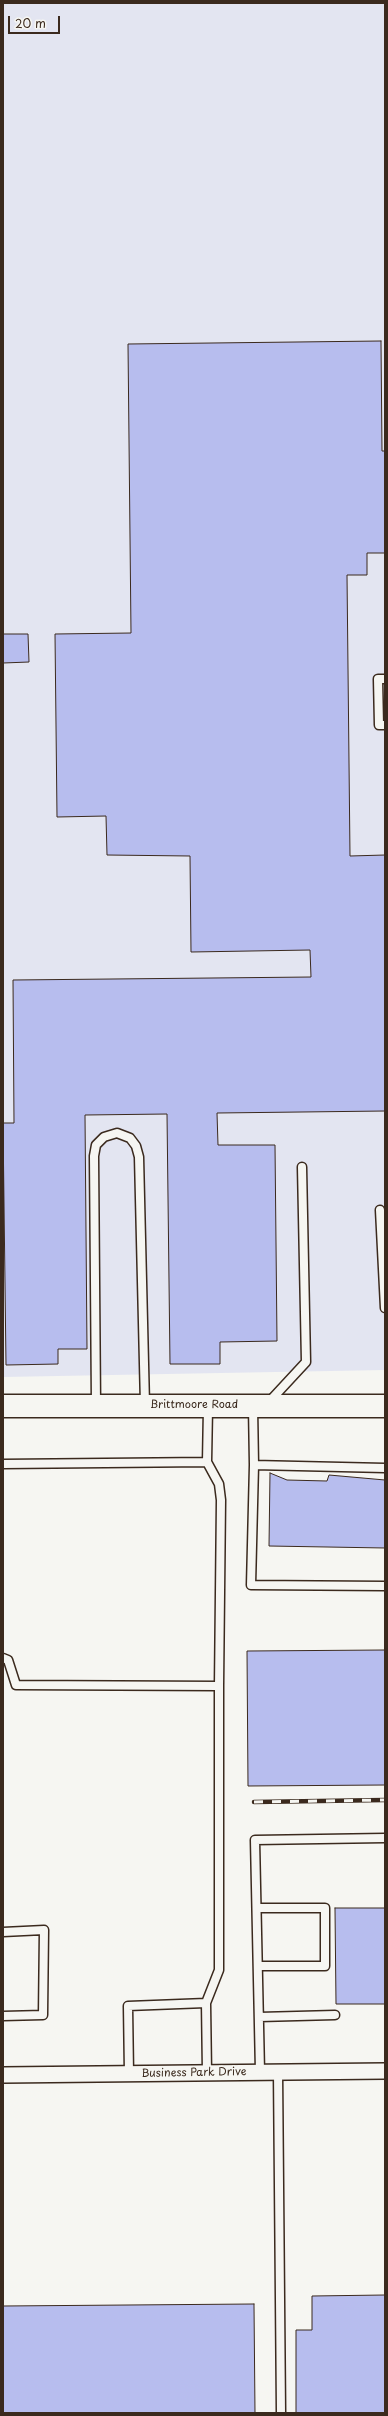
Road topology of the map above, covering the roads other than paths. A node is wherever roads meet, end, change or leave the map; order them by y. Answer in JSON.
{"nodes":[{"id":1,"x":385,"y":679,"type":"edge"},
{"id":2,"x":385,"y":724,"type":"edge"},
{"id":3,"x":302,"y":1167,"type":"dead end"},
{"id":4,"x":380,"y":1210,"type":"dead end"},
{"id":5,"x":385,"y":1308,"type":"edge"},
{"id":6,"x":96,"y":1405,"type":"junction"},
{"id":7,"x":145,"y":1405,"type":"junction"},
{"id":8,"x":208,"y":1405,"type":"junction"},
{"id":9,"x":260,"y":1405,"type":"junction"},
{"id":10,"x":3,"y":1406,"type":"edge"},
{"id":11,"x":385,"y":1406,"type":"edge"},
{"id":12,"x":207,"y":1462,"type":"junction"},
{"id":13,"x":3,"y":1464,"type":"edge"},
{"id":14,"x":254,"y":1465,"type":"junction"},
{"id":15,"x":385,"y":1468,"type":"edge"},
{"id":16,"x":385,"y":1586,"type":"edge"},
{"id":17,"x":3,"y":1658,"type":"edge"},
{"id":18,"x":219,"y":1686,"type":"junction"},
{"id":19,"x":385,"y":1838,"type":"edge"},
{"id":20,"x":256,"y":1908,"type":"junction"},
{"id":21,"x":3,"y":1932,"type":"edge"},
{"id":22,"x":258,"y":1966,"type":"junction"},
{"id":23,"x":206,"y":2003,"type":"junction"},
{"id":24,"x":335,"y":2015,"type":"dead end"},
{"id":25,"x":3,"y":2016,"type":"edge"},
{"id":26,"x":259,"y":2017,"type":"junction"},
{"id":27,"x":385,"y":2071,"type":"edge"},
{"id":28,"x":260,"y":2072,"type":"junction"},
{"id":29,"x":278,"y":2072,"type":"junction"},
{"id":30,"x":207,"y":2073,"type":"junction"},
{"id":31,"x":129,"y":2074,"type":"junction"},
{"id":32,"x":3,"y":2075,"type":"edge"},
{"id":33,"x":281,"y":2413,"type":"edge"}],
"edges":[{"from":1,"to":2,"type":"lane"},
{"from":3,"to":9,"type":"lane"},
{"from":4,"to":5,"type":"lane"},
{"from":6,"to":7,"type":"main road","name":"Brittmoore Road"},
{"from":6,"to":7,"type":"lane"},
{"from":6,"to":10,"type":"main road","name":"Brittmoore Road"},
{"from":7,"to":8,"type":"main road","name":"Brittmoore Road"},
{"from":8,"to":9,"type":"main road","name":"Brittmoore Road"},
{"from":8,"to":12,"type":"lane"},
{"from":9,"to":11,"type":"main road","name":"Brittmoore Road"},
{"from":9,"to":14,"type":"lane"},
{"from":12,"to":13,"type":"lane"},
{"from":12,"to":18,"type":"lane"},
{"from":14,"to":15,"type":"lane"},
{"from":14,"to":16,"type":"lane"},
{"from":17,"to":18,"type":"lane"},
{"from":18,"to":23,"type":"lane"},
{"from":19,"to":20,"type":"lane"},
{"from":20,"to":22,"type":"lane"},
{"from":20,"to":22,"type":"lane"},
{"from":21,"to":25,"type":"lane"},
{"from":22,"to":26,"type":"lane"},
{"from":23,"to":30,"type":"lane"},
{"from":23,"to":31,"type":"lane"},
{"from":24,"to":26,"type":"lane"},
{"from":26,"to":28,"type":"lane"},
{"from":27,"to":29,"type":"street","name":"Business Park Drive"},
{"from":28,"to":29,"type":"street","name":"Business Park Drive"},
{"from":28,"to":30,"type":"street","name":"Business Park Drive"},
{"from":29,"to":33,"type":"lane"},
{"from":30,"to":31,"type":"street","name":"Business Park Drive"},
{"from":31,"to":32,"type":"street","name":"Business Park Drive"}]}
